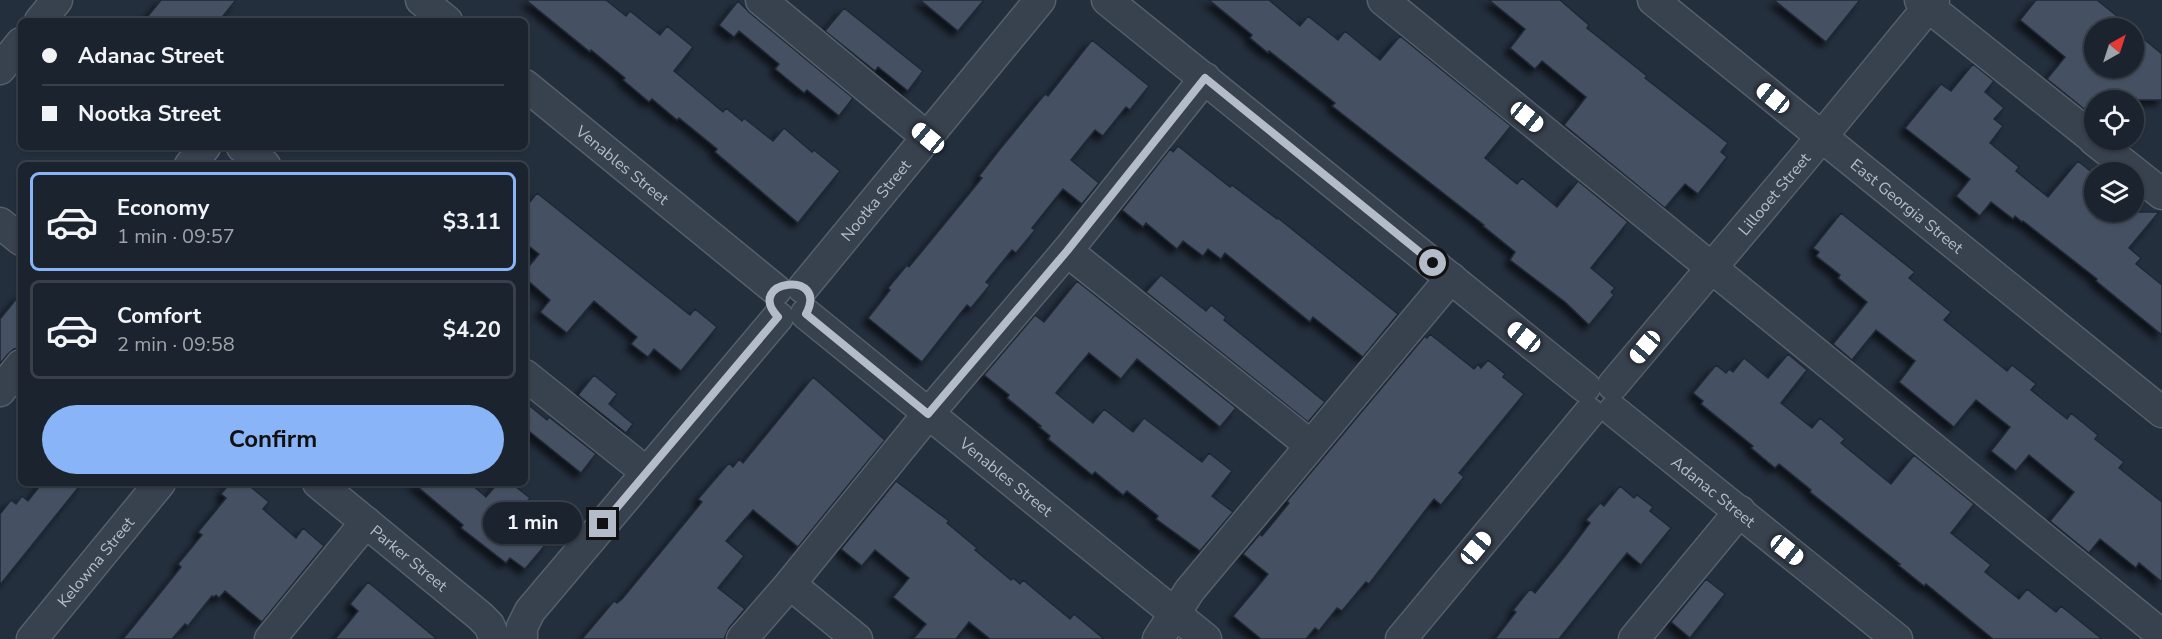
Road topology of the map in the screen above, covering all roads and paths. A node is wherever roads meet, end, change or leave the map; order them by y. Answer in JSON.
{"nodes":[{"id":1,"x":57,"y":0,"type":"edge"},
{"id":2,"x":421,"y":0,"type":"edge"},
{"id":3,"x":761,"y":0,"type":"edge"},
{"id":4,"x":1040,"y":0,"type":"edge"},
{"id":5,"x":1107,"y":0,"type":"edge"},
{"id":6,"x":1383,"y":0,"type":"edge"},
{"id":7,"x":1653,"y":0,"type":"edge"},
{"id":8,"x":1927,"y":2,"type":"edge"},
{"id":9,"x":42,"y":18,"type":"edge"},
{"id":10,"x":443,"y":18,"type":"edge"},
{"id":11,"x":18,"y":48,"type":"edge"},
{"id":12,"x":0,"y":69,"type":"edge"},
{"id":13,"x":1205,"y":78,"type":"junction"},
{"id":14,"x":528,"y":87,"type":"edge"},
{"id":15,"x":2084,"y":131,"type":"edge"},
{"id":16,"x":928,"y":138,"type":"junction"},
{"id":17,"x":1822,"y":138,"type":"junction"},
{"id":18,"x":202,"y":150,"type":"edge"},
{"id":19,"x":246,"y":150,"type":"edge"},
{"id":20,"x":2108,"y":150,"type":"edge"},
{"id":21,"x":192,"y":162,"type":"edge"},
{"id":22,"x":261,"y":162,"type":"edge"},
{"id":23,"x":2162,"y":194,"type":"edge"},
{"id":24,"x":0,"y":223,"type":"edge"},
{"id":25,"x":18,"y":238,"type":"edge"},
{"id":26,"x":1067,"y":251,"type":"junction"},
{"id":27,"x":1712,"y":268,"type":"junction"},
{"id":28,"x":1451,"y":278,"type":"junction"},
{"id":29,"x":791,"y":302,"type":"junction"},
{"id":30,"x":18,"y":369,"type":"edge"},
{"id":31,"x":528,"y":377,"type":"edge"},
{"id":32,"x":0,"y":391,"type":"edge"},
{"id":33,"x":1600,"y":399,"type":"junction"},
{"id":34,"x":2162,"y":412,"type":"edge"},
{"id":35,"x":928,"y":414,"type":"junction"},
{"id":36,"x":1311,"y":445,"type":"junction"},
{"id":37,"x":646,"y":472,"type":"junction"},
{"id":38,"x":158,"y":486,"type":"edge"},
{"id":39,"x":322,"y":486,"type":"edge"},
{"id":40,"x":1740,"y":511,"type":"junction"},
{"id":41,"x":366,"y":522,"type":"junction"},
{"id":42,"x":790,"y":584,"type":"junction"},
{"id":43,"x":1174,"y":614,"type":"junction"},
{"id":44,"x":2162,"y":635,"type":"edge"},
{"id":45,"x":513,"y":638,"type":"edge"},
{"id":46,"x":32,"y":639,"type":"edge"},
{"id":47,"x":270,"y":639,"type":"edge"},
{"id":48,"x":742,"y":639,"type":"edge"},
{"id":49,"x":857,"y":639,"type":"edge"},
{"id":50,"x":1158,"y":639,"type":"edge"},
{"id":51,"x":1206,"y":639,"type":"edge"},
{"id":52,"x":1401,"y":639,"type":"edge"},
{"id":53,"x":1635,"y":639,"type":"edge"},
{"id":54,"x":1897,"y":639,"type":"edge"}],
"edges":[{"from":1,"to":9,"type":"street"},
{"from":2,"to":10,"type":"street"},
{"from":3,"to":16,"type":"street"},
{"from":4,"to":16,"type":"street","name":"Nootka Street"},
{"from":5,"to":13,"type":"street","name":"Adanac Street"},
{"from":6,"to":27,"type":"street"},
{"from":7,"to":17,"type":"street","name":"East Georgia Street"},
{"from":8,"to":15,"type":"street"},
{"from":8,"to":17,"type":"street","name":"Lillooet Street"},
{"from":11,"to":12,"type":"street"},
{"from":13,"to":26,"type":"street"},
{"from":13,"to":28,"type":"street","name":"Adanac Street"},
{"from":14,"to":29,"type":"street","name":"Venables Street"},
{"from":16,"to":29,"type":"street","name":"Nootka Street"},
{"from":17,"to":27,"type":"street","name":"Lillooet Street"},
{"from":17,"to":34,"type":"street","name":"East Georgia Street"},
{"from":18,"to":21,"type":"street"},
{"from":19,"to":22,"type":"street"},
{"from":20,"to":23,"type":"street"},
{"from":24,"to":25,"type":"street"},
{"from":26,"to":35,"type":"street"},
{"from":26,"to":36,"type":"street"},
{"from":27,"to":33,"type":"street","name":"Lillooet Street"},
{"from":27,"to":44,"type":"street"},
{"from":28,"to":33,"type":"street","name":"Adanac Street"},
{"from":28,"to":36,"type":"street"},
{"from":29,"to":35,"type":"street","name":"Venables Street"},
{"from":29,"to":37,"type":"street","name":"Nootka Street"},
{"from":30,"to":32,"type":"street"},
{"from":31,"to":37,"type":"street"},
{"from":33,"to":40,"type":"street","name":"Adanac Street"},
{"from":33,"to":52,"type":"street","name":"Lillooet Street"},
{"from":35,"to":42,"type":"street"},
{"from":35,"to":43,"type":"street","name":"Venables Street"},
{"from":36,"to":43,"type":"street"},
{"from":37,"to":45,"type":"street","name":"Nootka Street"},
{"from":38,"to":46,"type":"street","name":"Kelowna Street"},
{"from":39,"to":41,"type":"street","name":"Parker Street"},
{"from":40,"to":53,"type":"street"},
{"from":40,"to":54,"type":"street","name":"Adanac Street"},
{"from":41,"to":45,"type":"street","name":"Parker Street"},
{"from":41,"to":47,"type":"street"},
{"from":42,"to":48,"type":"street"},
{"from":42,"to":49,"type":"street"},
{"from":43,"to":50,"type":"street"},
{"from":43,"to":51,"type":"street","name":"Venables Street"}]}
